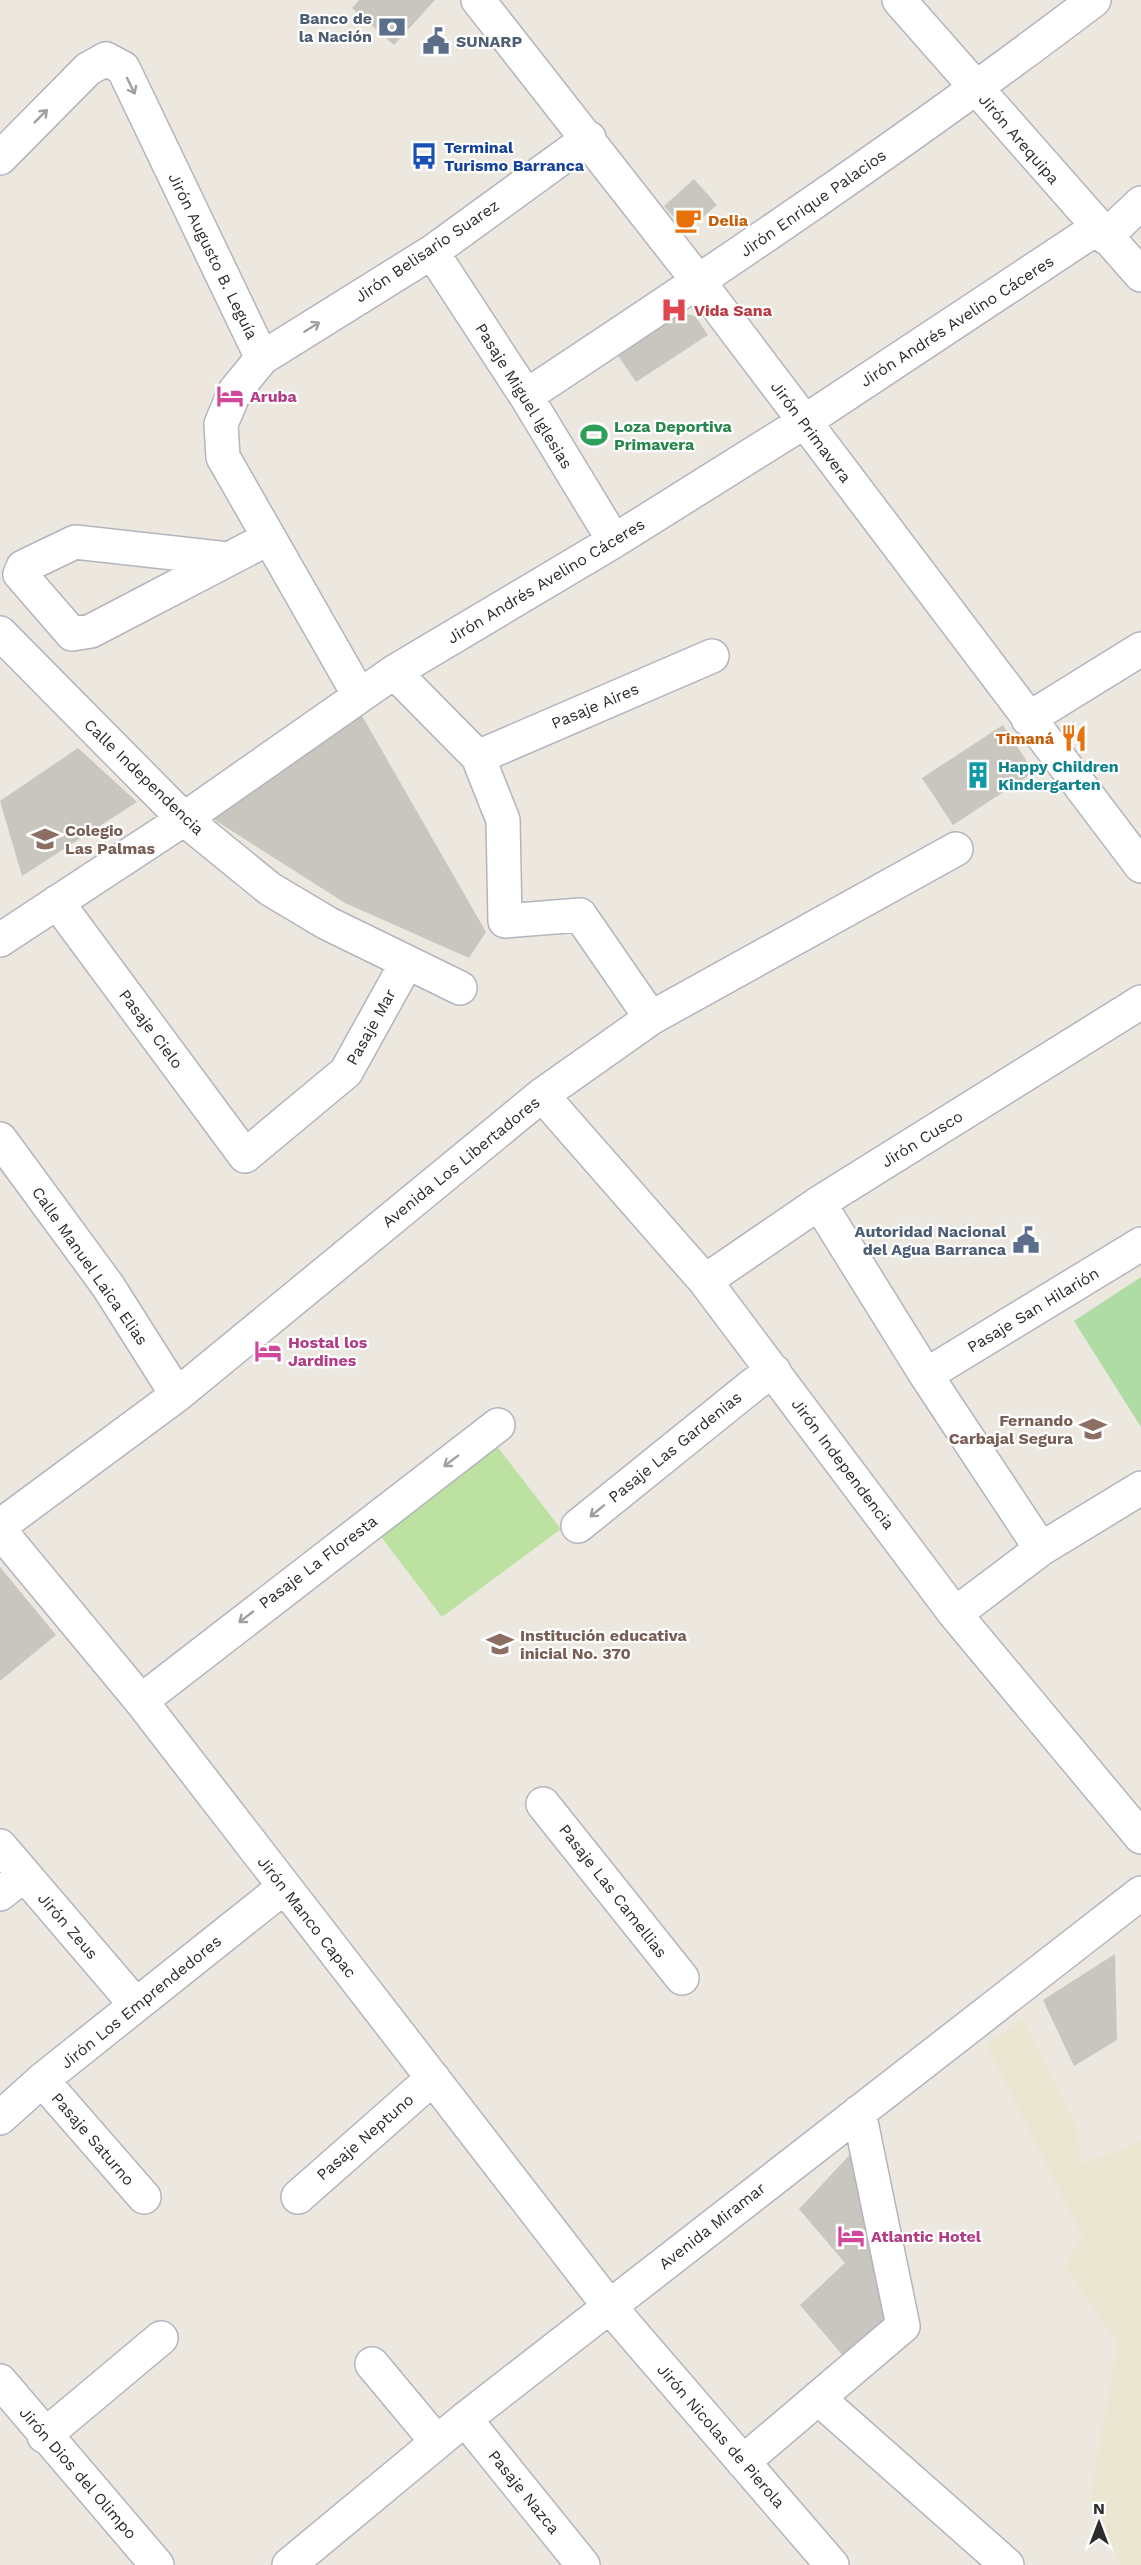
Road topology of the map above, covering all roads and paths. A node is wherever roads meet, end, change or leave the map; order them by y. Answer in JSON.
{"nodes":[{"id":1,"x":478,"y":0,"type":"edge"},
{"id":2,"x":899,"y":0,"type":"edge"},
{"id":3,"x":1094,"y":0,"type":"edge"},
{"id":4,"x":976,"y":90,"type":"junction"},
{"id":5,"x":589,"y":138,"type":"junction"},
{"id":6,"x":0,"y":158,"type":"edge"},
{"id":7,"x":1141,"y":203,"type":"edge"},
{"id":8,"x":1101,"y":232,"type":"junction"},
{"id":9,"x":432,"y":252,"type":"junction"},
{"id":10,"x":1141,"y":275,"type":"edge"},
{"id":11,"x":699,"y":282,"type":"junction"},
{"id":12,"x":262,"y":358,"type":"junction"},
{"id":13,"x":526,"y":396,"type":"junction"},
{"id":14,"x":804,"y":422,"type":"junction"},
{"id":15,"x":269,"y":538,"type":"junction"},
{"id":16,"x":614,"y":541,"type":"junction"},
{"id":17,"x":228,"y":559,"type":"junction"},
{"id":18,"x":0,"y":633,"type":"edge"},
{"id":19,"x":1141,"y":649,"type":"edge"},
{"id":20,"x":712,"y":656,"type":"dead end"},
{"id":21,"x":394,"y":672,"type":"junction"},
{"id":22,"x":359,"y":695,"type":"junction"},
{"id":23,"x":1028,"y":719,"type":"junction"},
{"id":24,"x":478,"y":757,"type":"junction"},
{"id":25,"x":184,"y":819,"type":"junction"},
{"id":26,"x":956,"y":849,"type":"dead end"},
{"id":27,"x":1141,"y":866,"type":"edge"},
{"id":28,"x":57,"y":903,"type":"junction"},
{"id":29,"x":0,"y":940,"type":"edge"},
{"id":30,"x":407,"y":962,"type":"junction"},
{"id":31,"x":460,"y":988,"type":"dead end"},
{"id":32,"x":1141,"y":1002,"type":"edge"},
{"id":33,"x":651,"y":1018,"type":"junction"},
{"id":34,"x":542,"y":1095,"type":"junction"},
{"id":35,"x":0,"y":1139,"type":"edge"},
{"id":36,"x":245,"y":1155,"type":"joint"},
{"id":37,"x":819,"y":1203,"type":"junction"},
{"id":38,"x":1141,"y":1244,"type":"edge"},
{"id":39,"x":705,"y":1281,"type":"junction"},
{"id":40,"x":774,"y":1371,"type":"junction"},
{"id":41,"x":926,"y":1375,"type":"junction"},
{"id":42,"x":177,"y":1395,"type":"junction"},
{"id":43,"x":498,"y":1425,"type":"dead end"},
{"id":44,"x":1141,"y":1488,"type":"edge"},
{"id":45,"x":0,"y":1526,"type":"edge"},
{"id":46,"x":578,"y":1526,"type":"dead end"},
{"id":47,"x":0,"y":1532,"type":"edge"},
{"id":48,"x":1041,"y":1549,"type":"junction"},
{"id":49,"x":955,"y":1614,"type":"junction"},
{"id":50,"x":141,"y":1701,"type":"junction"},
{"id":51,"x":543,"y":1804,"type":"dead end"},
{"id":52,"x":1141,"y":1837,"type":"edge"},
{"id":53,"x":0,"y":1846,"type":"edge"},
{"id":54,"x":12,"y":1885,"type":"edge"},
{"id":55,"x":283,"y":1888,"type":"junction"},
{"id":56,"x":1141,"y":1893,"type":"edge"},
{"id":57,"x":682,"y":1978,"type":"dead end"},
{"id":58,"x":136,"y":2005,"type":"junction"},
{"id":59,"x":433,"y":2078,"type":"junction"},
{"id":60,"x":42,"y":2080,"type":"junction"},
{"id":61,"x":859,"y":2112,"type":"junction"},
{"id":62,"x":0,"y":2118,"type":"edge"},
{"id":63,"x":144,"y":2197,"type":"dead end"},
{"id":64,"x":298,"y":2197,"type":"dead end"},
{"id":65,"x":609,"y":2306,"type":"junction"},
{"id":66,"x":161,"y":2338,"type":"dead end"},
{"id":67,"x":372,"y":2364,"type":"dead end"},
{"id":68,"x":0,"y":2380,"type":"edge"},
{"id":69,"x":819,"y":2398,"type":"junction"},
{"id":70,"x":465,"y":2419,"type":"junction"},
{"id":71,"x":44,"y":2436,"type":"junction"},
{"id":72,"x":437,"y":2442,"type":"junction"},
{"id":73,"x":743,"y":2462,"type":"junction"},
{"id":74,"x":580,"y":2564,"type":"edge"},
{"id":75,"x":158,"y":2565,"type":"edge"},
{"id":76,"x":289,"y":2565,"type":"edge"},
{"id":77,"x":832,"y":2565,"type":"edge"},
{"id":78,"x":1007,"y":2565,"type":"edge"}],
"edges":[{"from":1,"to":5,"type":"street","name":"Jirón Primavera"},
{"from":2,"to":4,"type":"street","name":"Jirón Arequipa"},
{"from":3,"to":4,"type":"street","name":"Jirón Enrique Palacios"},
{"from":4,"to":8,"type":"street","name":"Jirón Arequipa"},
{"from":4,"to":11,"type":"street","name":"Jirón Enrique Palacios"},
{"from":5,"to":9,"type":"street","name":"Jirón Belisario Suarez"},
{"from":5,"to":11,"type":"street","name":"Jirón Primavera"},
{"from":6,"to":12,"type":"street","name":"Jirón Augusto B. Leguía","one_way":true},
{"from":7,"to":8,"type":"street","name":"Jirón Andrés Avelino Cáceres"},
{"from":8,"to":10,"type":"street","name":"Jirón Arequipa"},
{"from":8,"to":14,"type":"street","name":"Jirón Andrés Avelino Cáceres"},
{"from":12,"to":9,"type":"street","name":"Jirón Belisario Suarez","one_way":true},
{"from":9,"to":13,"type":"street","name":"Pasaje Miguel Iglesias"},
{"from":11,"to":13,"type":"street","name":"Jirón Enrique Palacios"},
{"from":11,"to":14,"type":"street","name":"Jirón Primavera"},
{"from":12,"to":15,"type":"street","name":"Jirón Augusto B. Leguía"},
{"from":13,"to":16,"type":"street","name":"Pasaje Miguel Iglesias"},
{"from":14,"to":16,"type":"street","name":"Jirón Andrés Avelino Cáceres"},
{"from":14,"to":23,"type":"street","name":"Jirón Primavera"},
{"from":15,"to":17,"type":"street"},
{"from":15,"to":22,"type":"street","name":"Jirón Augusto B. Leguía"},
{"from":16,"to":21,"type":"street","name":"Jirón Andrés Avelino Cáceres"},
{"from":17,"to":17,"type":"street"},
{"from":18,"to":25,"type":"street","name":"Calle Independencia"},
{"from":19,"to":23,"type":"street"},
{"from":20,"to":24,"type":"street","name":"Pasaje Aires"},
{"from":21,"to":22,"type":"street","name":"Jirón Andrés Avelino Cáceres"},
{"from":21,"to":24,"type":"street"},
{"from":22,"to":25,"type":"street","name":"Jirón Andrés Avelino Cáceres"},
{"from":23,"to":27,"type":"street","name":"Jirón Primavera"},
{"from":24,"to":33,"type":"street"},
{"from":25,"to":28,"type":"street","name":"Jirón Andrés Avelino Cáceres"},
{"from":25,"to":30,"type":"street","name":"Calle Independencia"},
{"from":26,"to":33,"type":"street","name":"Avenida Los Libertadores"},
{"from":28,"to":29,"type":"street","name":"Jirón Andrés Avelino Cáceres"},
{"from":28,"to":36,"type":"street","name":"Pasaje Cielo"},
{"from":30,"to":31,"type":"street","name":"Calle Independencia"},
{"from":30,"to":36,"type":"street","name":"Pasaje Mar"},
{"from":32,"to":37,"type":"street","name":"Jirón Cusco"},
{"from":33,"to":34,"type":"street","name":"Avenida Los Libertadores"},
{"from":34,"to":39,"type":"street","name":"Jirón Independencia"},
{"from":34,"to":42,"type":"street","name":"Avenida Los Libertadores"},
{"from":35,"to":42,"type":"street","name":"Calle Manuel Laica Elias"},
{"from":37,"to":39,"type":"street","name":"Jirón Cusco"},
{"from":37,"to":41,"type":"street"},
{"from":38,"to":41,"type":"street","name":"Pasaje San Hilarión"},
{"from":39,"to":40,"type":"street","name":"Jirón Independencia"},
{"from":40,"to":46,"type":"street","name":"Pasaje Las Gardenias","one_way":true},
{"from":40,"to":49,"type":"street","name":"Jirón Independencia"},
{"from":41,"to":48,"type":"street"},
{"from":42,"to":45,"type":"street","name":"Avenida Los Libertadores"},
{"from":43,"to":50,"type":"street","name":"Pasaje La Floresta","one_way":true},
{"from":44,"to":48,"type":"street"},
{"from":47,"to":50,"type":"street","name":"Jirón Manco Capac"},
{"from":48,"to":49,"type":"street"},
{"from":49,"to":52,"type":"street","name":"Jirón Independencia"},
{"from":50,"to":55,"type":"street","name":"Jirón Manco Capac"},
{"from":51,"to":57,"type":"street","name":"Pasaje Las Camellias"},
{"from":53,"to":54,"type":"street","name":"Jirón Zeus"},
{"from":54,"to":58,"type":"street","name":"Jirón Zeus"},
{"from":55,"to":58,"type":"street","name":"Jirón Los Emprendedores"},
{"from":55,"to":59,"type":"street","name":"Jirón Manco Capac"},
{"from":56,"to":61,"type":"street","name":"Avenida Miramar"},
{"from":58,"to":60,"type":"street","name":"Jirón Los Emprendedores"},
{"from":59,"to":64,"type":"street","name":"Pasaje Neptuno"},
{"from":59,"to":65,"type":"street","name":"Jirón Manco Capac"},
{"from":60,"to":62,"type":"street","name":"Jirón Los Emprendedores"},
{"from":60,"to":63,"type":"street","name":"Pasaje Saturno"},
{"from":61,"to":65,"type":"street","name":"Avenida Miramar"},
{"from":61,"to":69,"type":"street"},
{"from":65,"to":70,"type":"street","name":"Avenida Miramar"},
{"from":65,"to":73,"type":"street","name":"Jirón Nicolas de Pierola"},
{"from":66,"to":71,"type":"street"},
{"from":67,"to":72,"type":"street"},
{"from":68,"to":71,"type":"street","name":"Jirón Dios del Olimpo"},
{"from":69,"to":73,"type":"street"},
{"from":69,"to":78,"type":"street"},
{"from":70,"to":72,"type":"street","name":"Avenida Miramar"},
{"from":70,"to":74,"type":"street","name":"Pasaje Nazca"},
{"from":71,"to":75,"type":"street","name":"Jirón Dios del Olimpo"},
{"from":72,"to":76,"type":"street","name":"Avenida Miramar"},
{"from":73,"to":77,"type":"street","name":"Jirón Nicolas de Pierola"}]}
